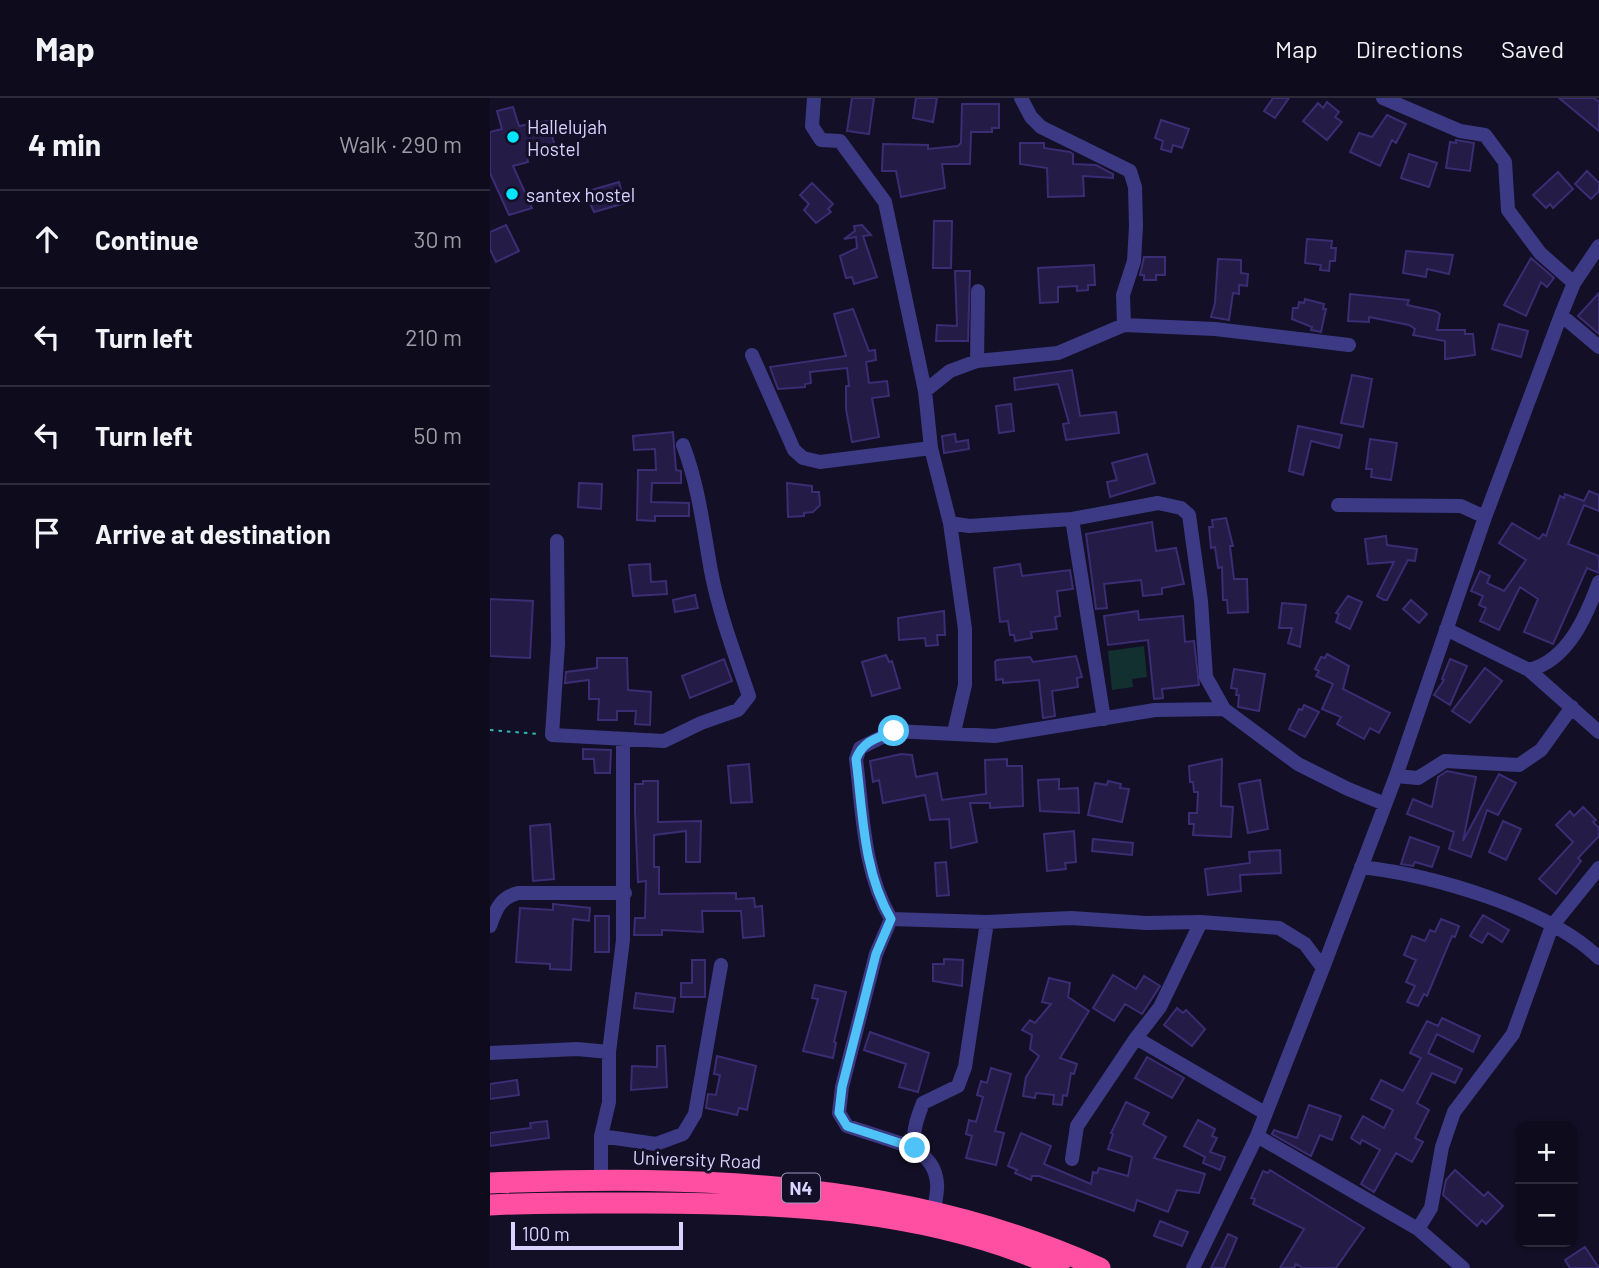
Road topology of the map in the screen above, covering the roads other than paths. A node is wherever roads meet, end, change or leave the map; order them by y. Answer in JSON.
{"nodes":[{"id":1,"x":814,"y":98,"type":"edge"},
{"id":2,"x":1021,"y":98,"type":"edge"},
{"id":3,"x":1383,"y":98,"type":"edge"},
{"id":4,"x":1599,"y":246,"type":"edge"},
{"id":5,"x":1574,"y":283,"type":"junction"},
{"id":6,"x":978,"y":291,"type":"dead end"},
{"id":7,"x":1561,"y":315,"type":"junction"},
{"id":8,"x":1124,"y":325,"type":"junction"},
{"id":9,"x":1349,"y":345,"type":"dead end"},
{"id":10,"x":1599,"y":347,"type":"edge"},
{"id":11,"x":751,"y":355,"type":"dead end"},
{"id":12,"x":977,"y":361,"type":"junction"},
{"id":13,"x":925,"y":391,"type":"junction"},
{"id":14,"x":683,"y":444,"type":"dead end"},
{"id":15,"x":931,"y":448,"type":"junction"},
{"id":16,"x":1338,"y":505,"type":"dead end"},
{"id":17,"x":1485,"y":517,"type":"junction"},
{"id":18,"x":1072,"y":519,"type":"junction"},
{"id":19,"x":950,"y":523,"type":"junction"},
{"id":20,"x":557,"y":541,"type":"dead end"},
{"id":21,"x":1598,"y":589,"type":"edge"},
{"id":22,"x":1446,"y":629,"type":"junction"},
{"id":23,"x":1529,"y":670,"type":"junction"},
{"id":24,"x":1572,"y":707,"type":"junction"},
{"id":25,"x":1224,"y":709,"type":"junction"},
{"id":26,"x":1104,"y":719,"type":"junction"},
{"id":27,"x":954,"y":732,"type":"junction"},
{"id":28,"x":1599,"y":732,"type":"edge"},
{"id":29,"x":623,"y":740,"type":"junction"},
{"id":30,"x":1396,"y":776,"type":"junction"},
{"id":31,"x":1385,"y":804,"type":"junction"},
{"id":32,"x":1361,"y":867,"type":"junction"},
{"id":33,"x":1599,"y":867,"type":"edge"},
{"id":34,"x":625,"y":893,"type":"junction"},
{"id":35,"x":891,"y":919,"type":"junction"},
{"id":36,"x":987,"y":922,"type":"junction"},
{"id":37,"x":1201,"y":922,"type":"junction"},
{"id":38,"x":490,"y":926,"type":"edge"},
{"id":39,"x":1552,"y":926,"type":"junction"},
{"id":40,"x":1599,"y":958,"type":"edge"},
{"id":41,"x":721,"y":965,"type":"dead end"},
{"id":42,"x":1323,"y":968,"type":"junction"},
{"id":43,"x":1136,"y":1038,"type":"junction"},
{"id":44,"x":609,"y":1052,"type":"junction"},
{"id":45,"x":490,"y":1053,"type":"edge"},
{"id":46,"x":1265,"y":1113,"type":"junction"},
{"id":47,"x":601,"y":1136,"type":"junction"},
{"id":48,"x":1257,"y":1136,"type":"junction"},
{"id":49,"x":915,"y":1148,"type":"junction"},
{"id":50,"x":1072,"y":1159,"type":"dead end"},
{"id":51,"x":601,"y":1179,"type":"junction"},
{"id":52,"x":490,"y":1183,"type":"edge"},
{"id":53,"x":490,"y":1205,"type":"edge"},
{"id":54,"x":934,"y":1211,"type":"junction"},
{"id":55,"x":1418,"y":1229,"type":"junction"},
{"id":56,"x":1059,"y":1268,"type":"edge"},
{"id":57,"x":1100,"y":1268,"type":"edge"},
{"id":58,"x":1193,"y":1268,"type":"edge"},
{"id":59,"x":1463,"y":1268,"type":"edge"}],
"edges":[{"from":1,"to":13,"type":"street"},
{"from":2,"to":8,"type":"street"},
{"from":3,"to":5,"type":"street"},
{"from":4,"to":5,"type":"street"},
{"from":5,"to":7,"type":"street"},
{"from":6,"to":12,"type":"street"},
{"from":7,"to":10,"type":"street"},
{"from":7,"to":17,"type":"street"},
{"from":8,"to":9,"type":"street"},
{"from":8,"to":12,"type":"street"},
{"from":11,"to":15,"type":"street"},
{"from":12,"to":13,"type":"street"},
{"from":13,"to":15,"type":"street"},
{"from":14,"to":29,"type":"street"},
{"from":15,"to":19,"type":"street"},
{"from":16,"to":17,"type":"street"},
{"from":17,"to":22,"type":"street"},
{"from":18,"to":19,"type":"street"},
{"from":18,"to":25,"type":"street"},
{"from":18,"to":26,"type":"street"},
{"from":19,"to":27,"type":"street"},
{"from":20,"to":29,"type":"street"},
{"from":21,"to":23,"type":"street"},
{"from":22,"to":23,"type":"street"},
{"from":22,"to":30,"type":"street"},
{"from":23,"to":24,"type":"street"},
{"from":24,"to":28,"type":"street"},
{"from":24,"to":30,"type":"street"},
{"from":25,"to":26,"type":"street"},
{"from":25,"to":31,"type":"street"},
{"from":26,"to":27,"type":"street"},
{"from":27,"to":35,"type":"street"},
{"from":29,"to":34,"type":"street"},
{"from":30,"to":31,"type":"street"},
{"from":31,"to":32,"type":"street"},
{"from":32,"to":39,"type":"street"},
{"from":32,"to":42,"type":"street"},
{"from":33,"to":39,"type":"street"},
{"from":34,"to":38,"type":"street"},
{"from":34,"to":44,"type":"street"},
{"from":35,"to":36,"type":"street"},
{"from":35,"to":49,"type":"street"},
{"from":36,"to":37,"type":"street"},
{"from":36,"to":49,"type":"street"},
{"from":37,"to":42,"type":"street"},
{"from":37,"to":43,"type":"street"},
{"from":39,"to":40,"type":"street"},
{"from":39,"to":55,"type":"street"},
{"from":41,"to":47,"type":"street"},
{"from":42,"to":46,"type":"street"},
{"from":43,"to":46,"type":"street"},
{"from":43,"to":50,"type":"street"},
{"from":44,"to":45,"type":"street"},
{"from":44,"to":47,"type":"street"},
{"from":46,"to":48,"type":"street"},
{"from":47,"to":51,"type":"street"},
{"from":48,"to":55,"type":"street"},
{"from":48,"to":58,"type":"street"},
{"from":49,"to":54,"type":"street"},
{"from":51,"to":52,"type":"highway","name":"University Road","number":"N4"},
{"from":51,"to":54,"type":"highway","name":"University Road","number":"N4"},
{"from":53,"to":56,"type":"highway","number":"N4"},
{"from":54,"to":57,"type":"highway","name":"University Road","number":"N4"},
{"from":55,"to":59,"type":"street"}]}
